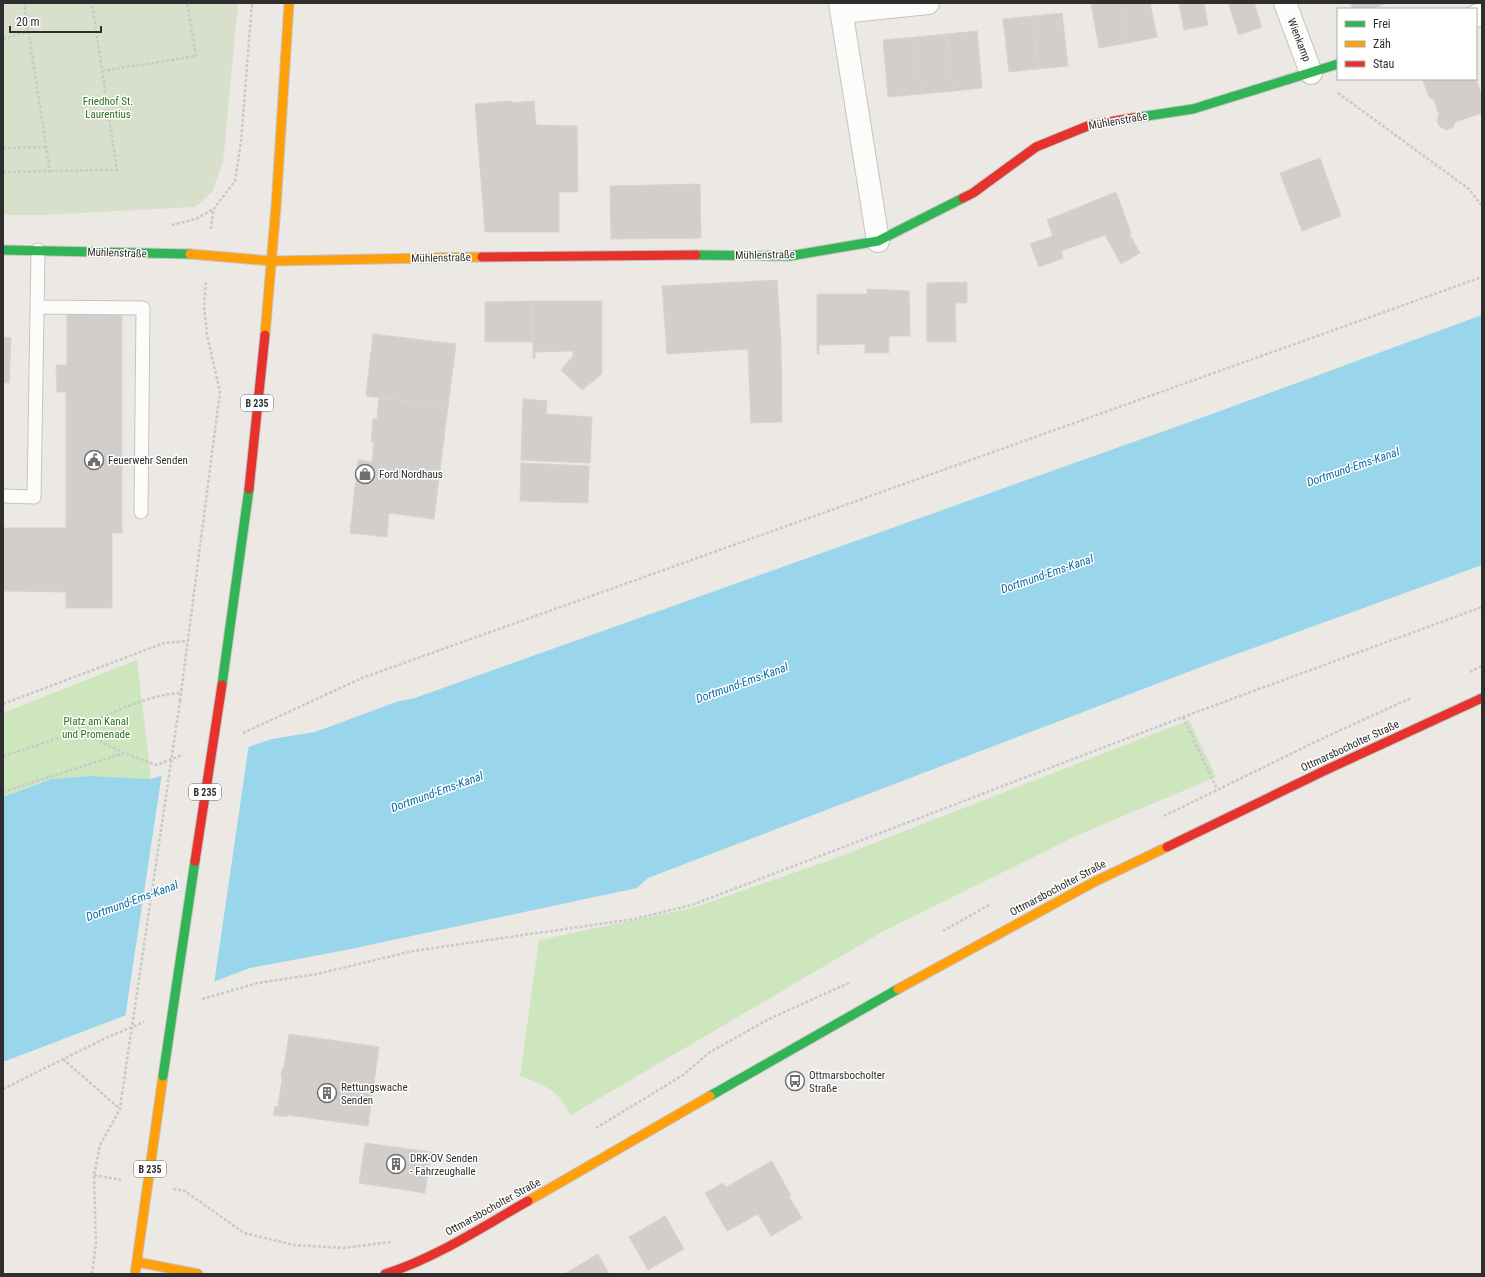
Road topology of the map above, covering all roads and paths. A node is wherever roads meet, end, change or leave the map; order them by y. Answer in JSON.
{"nodes":[{"id":1,"x":24,"y":3,"type":"edge"},
{"id":2,"x":92,"y":3,"type":"edge"},
{"id":3,"x":187,"y":3,"type":"edge"},
{"id":4,"x":252,"y":3,"type":"edge"},
{"id":5,"x":289,"y":3,"type":"edge"},
{"id":6,"x":928,"y":3,"type":"edge"},
{"id":7,"x":1284,"y":3,"type":"edge"},
{"id":8,"x":841,"y":8,"type":"edge"},
{"id":9,"x":28,"y":31,"type":"junction"},
{"id":10,"x":3,"y":39,"type":"edge"},
{"id":11,"x":1337,"y":64,"type":"edge"},
{"id":12,"x":102,"y":71,"type":"junction"},
{"id":13,"x":1311,"y":73,"type":"junction"},
{"id":14,"x":46,"y":147,"type":"junction"},
{"id":15,"x":3,"y":148,"type":"edge"},
{"id":16,"x":50,"y":171,"type":"junction"},
{"id":17,"x":3,"y":172,"type":"edge"},
{"id":18,"x":1482,"y":206,"type":"edge"},
{"id":19,"x":213,"y":210,"type":"junction"},
{"id":20,"x":168,"y":225,"type":"dead end"},
{"id":21,"x":878,"y":240,"type":"junction"},
{"id":22,"x":3,"y":250,"type":"edge"},
{"id":23,"x":38,"y":250,"type":"junction"},
{"id":24,"x":209,"y":256,"type":"junction"},
{"id":25,"x":272,"y":261,"type":"junction"},
{"id":26,"x":1482,"y":277,"type":"edge"},
{"id":27,"x":38,"y":307,"type":"junction"},
{"id":28,"x":3,"y":496,"type":"edge"},
{"id":29,"x":141,"y":512,"type":"dead end"},
{"id":30,"x":1482,"y":607,"type":"edge"},
{"id":31,"x":188,"y":641,"type":"junction"},
{"id":32,"x":1482,"y":666,"type":"edge"},
{"id":33,"x":1468,"y":673,"type":"dead end"},
{"id":34,"x":182,"y":693,"type":"junction"},
{"id":35,"x":1418,"y":695,"type":"dead end"},
{"id":36,"x":1482,"y":698,"type":"edge"},
{"id":37,"x":3,"y":704,"type":"edge"},
{"id":38,"x":1183,"y":717,"type":"junction"},
{"id":39,"x":252,"y":729,"type":"dead end"},
{"id":40,"x":77,"y":730,"type":"junction"},
{"id":41,"x":124,"y":753,"type":"junction"},
{"id":42,"x":3,"y":756,"type":"edge"},
{"id":43,"x":156,"y":765,"type":"dead end"},
{"id":44,"x":1217,"y":789,"type":"junction"},
{"id":45,"x":3,"y":792,"type":"edge"},
{"id":46,"x":1160,"y":818,"type":"dead end"},
{"id":47,"x":995,"y":902,"type":"dead end"},
{"id":48,"x":942,"y":931,"type":"dead end"},
{"id":49,"x":856,"y":979,"type":"dead end"},
{"id":50,"x":258,"y":983,"type":"dead end"},
{"id":51,"x":3,"y":1089,"type":"edge"},
{"id":52,"x":120,"y":1109,"type":"junction"},
{"id":53,"x":592,"y":1131,"type":"dead end"},
{"id":54,"x":147,"y":1184,"type":"junction"},
{"id":55,"x":396,"y":1241,"type":"dead end"},
{"id":56,"x":137,"y":1262,"type":"junction"},
{"id":57,"x":409,"y":1270,"type":"edge"},
{"id":58,"x":92,"y":1274,"type":"edge"},
{"id":59,"x":135,"y":1274,"type":"edge"},
{"id":60,"x":198,"y":1274,"type":"edge"},
{"id":61,"x":385,"y":1274,"type":"edge"}],
"edges":[{"from":1,"to":9,"type":"path"},
{"from":2,"to":12,"type":"path"},
{"from":3,"to":12,"type":"path"},
{"from":4,"to":19,"type":"path"},
{"from":5,"to":25,"type":"main road","number":"B 235"},
{"from":6,"to":8,"type":"street"},
{"from":7,"to":13,"type":"street","name":"Wienkamp"},
{"from":8,"to":21,"type":"street"},
{"from":9,"to":10,"type":"path"},
{"from":9,"to":14,"type":"path"},
{"from":11,"to":13,"type":"main road","name":"Wienkamp"},
{"from":12,"to":16,"type":"path"},
{"from":13,"to":18,"type":"path"},
{"from":13,"to":21,"type":"main road","name":"Mühlenstraße"},
{"from":14,"to":15,"type":"path"},
{"from":14,"to":16,"type":"path"},
{"from":16,"to":17,"type":"path"},
{"from":19,"to":20,"type":"path"},
{"from":19,"to":24,"type":"path"},
{"from":21,"to":25,"type":"main road","name":"Mühlenstraße"},
{"from":22,"to":23,"type":"main road","name":"Mühlenstraße"},
{"from":23,"to":24,"type":"main road","name":"Mühlenstraße"},
{"from":23,"to":27,"type":"lane"},
{"from":24,"to":25,"type":"main road","name":"Mühlenstraße"},
{"from":24,"to":31,"type":"path"},
{"from":25,"to":54,"type":"main road","number":"B 235","bridge":true},
{"from":26,"to":39,"type":"path"},
{"from":27,"to":28,"type":"lane"},
{"from":27,"to":29,"type":"lane"},
{"from":30,"to":38,"type":"path"},
{"from":31,"to":34,"type":"path"},
{"from":31,"to":37,"type":"path"},
{"from":32,"to":33,"type":"path"},
{"from":34,"to":40,"type":"path"},
{"from":34,"to":52,"type":"path","bridge":true},
{"from":35,"to":44,"type":"path"},
{"from":36,"to":57,"type":"main road","name":"Ottmarsbocholter Straße"},
{"from":38,"to":44,"type":"path"},
{"from":38,"to":50,"type":"path"},
{"from":40,"to":41,"type":"path"},
{"from":40,"to":42,"type":"path"},
{"from":41,"to":43,"type":"path"},
{"from":41,"to":45,"type":"path"},
{"from":44,"to":46,"type":"path"},
{"from":47,"to":48,"type":"path"},
{"from":49,"to":53,"type":"path"},
{"from":51,"to":52,"type":"path"},
{"from":52,"to":58,"type":"path"},
{"from":54,"to":55,"type":"path"},
{"from":54,"to":56,"type":"main road","number":"B 235"},
{"from":56,"to":59,"type":"main road","number":"B 235"},
{"from":56,"to":60,"type":"main road"},
{"from":57,"to":61,"type":"main road","name":"Ottmarsbocholter Straße"}]}
